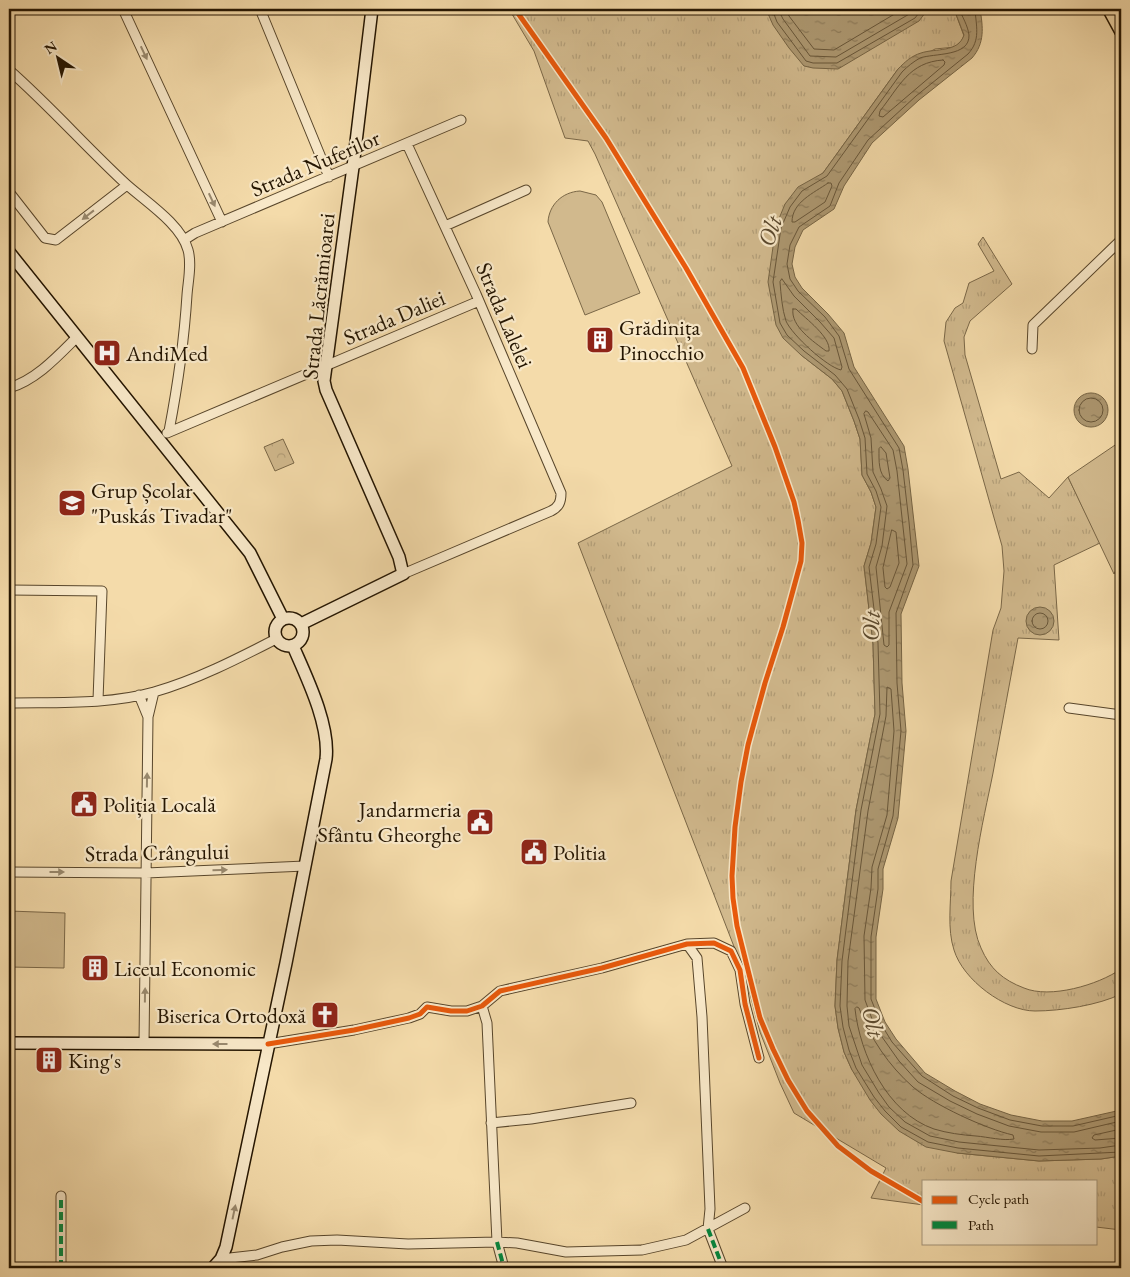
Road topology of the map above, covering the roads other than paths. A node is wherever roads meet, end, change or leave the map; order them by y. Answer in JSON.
{"nodes":[{"id":1,"x":123,"y":9,"type":"edge"},
{"id":2,"x":260,"y":9,"type":"edge"},
{"id":3,"x":372,"y":9,"type":"edge"},
{"id":4,"x":1109,"y":9,"type":"edge"},
{"id":5,"x":1121,"y":31,"type":"edge"},
{"id":6,"x":9,"y":70,"type":"edge"},
{"id":7,"x":461,"y":120,"type":"dead end"},
{"id":8,"x":407,"y":144,"type":"junction"},
{"id":9,"x":353,"y":167,"type":"junction"},
{"id":10,"x":329,"y":177,"type":"junction"},
{"id":11,"x":127,"y":185,"type":"junction"},
{"id":12,"x":526,"y":190,"type":"dead end"},
{"id":13,"x":9,"y":192,"type":"edge"},
{"id":14,"x":222,"y":222,"type":"junction"},
{"id":15,"x":445,"y":226,"type":"junction"},
{"id":16,"x":184,"y":240,"type":"junction"},
{"id":17,"x":1121,"y":240,"type":"edge"},
{"id":18,"x":9,"y":252,"type":"edge"},
{"id":19,"x":479,"y":301,"type":"junction"},
{"id":20,"x":77,"y":337,"type":"junction"},
{"id":21,"x":1032,"y":349,"type":"dead end"},
{"id":22,"x":326,"y":366,"type":"junction"},
{"id":23,"x":9,"y":388,"type":"edge"},
{"id":24,"x":169,"y":431,"type":"junction"},
{"id":25,"x":159,"y":439,"type":"junction"},
{"id":26,"x":403,"y":574,"type":"junction"},
{"id":27,"x":9,"y":590,"type":"edge"},
{"id":28,"x":283,"y":619,"type":"junction"},
{"id":29,"x":301,"y":624,"type":"junction"},
{"id":30,"x":276,"y":639,"type":"junction"},
{"id":31,"x":293,"y":646,"type":"junction"},
{"id":32,"x":154,"y":692,"type":"junction"},
{"id":33,"x":139,"y":695,"type":"junction"},
{"id":34,"x":98,"y":700,"type":"junction"},
{"id":35,"x":9,"y":703,"type":"edge"},
{"id":36,"x":1069,"y":708,"type":"dead end"},
{"id":37,"x":1121,"y":715,"type":"edge"},
{"id":38,"x":148,"y":717,"type":"junction"},
{"id":39,"x":305,"y":866,"type":"junction"},
{"id":40,"x":9,"y":872,"type":"edge"},
{"id":41,"x":146,"y":873,"type":"junction"},
{"id":42,"x":687,"y":944,"type":"junction"},
{"id":43,"x":482,"y":1006,"type":"junction"},
{"id":44,"x":9,"y":1043,"type":"edge"},
{"id":45,"x":144,"y":1044,"type":"junction"},
{"id":46,"x":268,"y":1044,"type":"junction"},
{"id":47,"x":758,"y":1058,"type":"dead end"},
{"id":48,"x":630,"y":1102,"type":"dead end"},
{"id":49,"x":491,"y":1123,"type":"junction"},
{"id":50,"x":61,"y":1196,"type":"dead end"},
{"id":51,"x":745,"y":1208,"type":"dead end"},
{"id":52,"x":708,"y":1230,"type":"junction"},
{"id":53,"x":497,"y":1242,"type":"junction"},
{"id":54,"x":222,"y":1264,"type":"edge"},
{"id":55,"x":61,"y":1268,"type":"edge"},
{"id":56,"x":213,"y":1268,"type":"edge"},
{"id":57,"x":504,"y":1268,"type":"edge"},
{"id":58,"x":723,"y":1268,"type":"edge"}],
"edges":[{"from":1,"to":14,"type":"street","one_way":true},
{"from":2,"to":10,"type":"street"},
{"from":3,"to":9,"type":"main road","name":"Strada Lăcrămioarei"},
{"from":4,"to":5,"type":"main road"},
{"from":6,"to":11,"type":"street"},
{"from":7,"to":8,"type":"street","name":"Strada Nuferilor"},
{"from":8,"to":9,"type":"street","name":"Strada Nuferilor"},
{"from":8,"to":15,"type":"street","name":"Strada Lalelei"},
{"from":9,"to":10,"type":"street","name":"Strada Nuferilor"},
{"from":9,"to":22,"type":"main road","name":"Strada Lăcrămioarei"},
{"from":10,"to":14,"type":"street","name":"Strada Nuferilor"},
{"from":11,"to":13,"type":"street","one_way":true},
{"from":11,"to":16,"type":"street"},
{"from":12,"to":15,"type":"street"},
{"from":14,"to":16,"type":"street","name":"Strada Nuferilor"},
{"from":15,"to":19,"type":"street","name":"Strada Lalelei"},
{"from":16,"to":24,"type":"street"},
{"from":17,"to":21,"type":"street"},
{"from":18,"to":20,"type":"main road"},
{"from":19,"to":22,"type":"street","name":"Strada Daliei"},
{"from":19,"to":26,"type":"street","name":"Strada Lalelei"},
{"from":20,"to":23,"type":"street"},
{"from":20,"to":25,"type":"main road"},
{"from":22,"to":24,"type":"street","name":"Strada Daliei"},
{"from":22,"to":26,"type":"main road","name":"Strada Lăcrămioarei"},
{"from":24,"to":25,"type":"street","name":"Strada Daliei"},
{"from":25,"to":28,"type":"main road"},
{"from":26,"to":29,"type":"main road"},
{"from":27,"to":34,"type":"street"},
{"from":28,"to":29,"type":"main road"},
{"from":28,"to":30,"type":"main road"},
{"from":29,"to":31,"type":"main road"},
{"from":30,"to":31,"type":"main road"},
{"from":30,"to":32,"type":"street"},
{"from":31,"to":39,"type":"main road"},
{"from":32,"to":33,"type":"street"},
{"from":32,"to":38,"type":"street"},
{"from":33,"to":34,"type":"street"},
{"from":33,"to":38,"type":"street"},
{"from":34,"to":35,"type":"street"},
{"from":36,"to":37,"type":"street"},
{"from":41,"to":38,"type":"street","one_way":true},
{"from":41,"to":39,"type":"street","name":"Strada Crângului","one_way":true},
{"from":39,"to":46,"type":"main road"},
{"from":40,"to":41,"type":"street","name":"Strada Crângului","one_way":true},
{"from":45,"to":41,"type":"street","one_way":true},
{"from":42,"to":43,"type":"street"},
{"from":42,"to":47,"type":"street"},
{"from":42,"to":52,"type":"street"},
{"from":43,"to":46,"type":"street"},
{"from":43,"to":49,"type":"street"},
{"from":44,"to":45,"type":"main road"},
{"from":46,"to":45,"type":"main road","one_way":true},
{"from":54,"to":46,"type":"main road","one_way":true},
{"from":48,"to":49,"type":"street"},
{"from":49,"to":53,"type":"street"},
{"from":50,"to":55,"type":"street"},
{"from":51,"to":52,"type":"street"},
{"from":52,"to":53,"type":"street"},
{"from":52,"to":58,"type":"street"},
{"from":53,"to":54,"type":"street"},
{"from":53,"to":57,"type":"street"},
{"from":54,"to":56,"type":"main road"}]}
